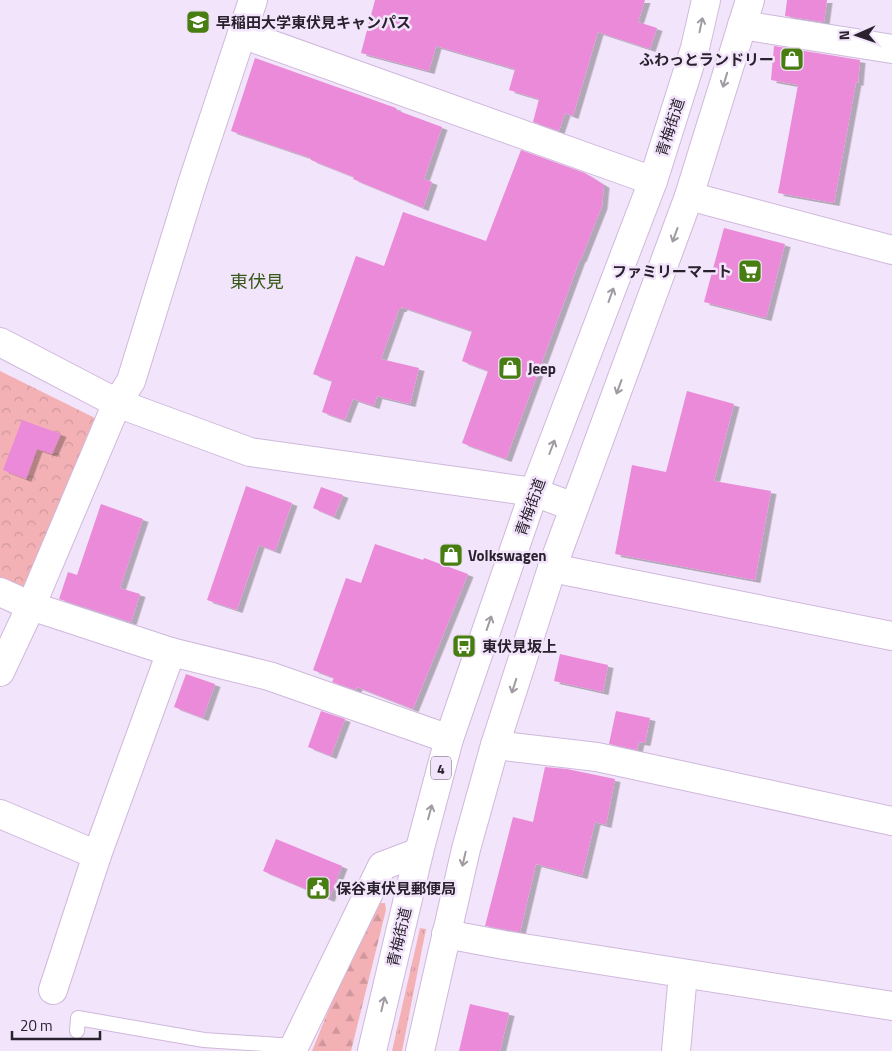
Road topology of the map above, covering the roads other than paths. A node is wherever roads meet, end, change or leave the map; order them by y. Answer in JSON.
{"nodes":[{"id":1,"x":253,"y":0,"type":"edge"},
{"id":2,"x":706,"y":0,"type":"edge"},
{"id":3,"x":746,"y":12,"type":"edge"},
{"id":4,"x":242,"y":34,"type":"junction"},
{"id":5,"x":892,"y":48,"type":"edge"},
{"id":6,"x":653,"y":181,"type":"junction"},
{"id":7,"x":689,"y":196,"type":"junction"},
{"id":8,"x":892,"y":250,"type":"edge"},
{"id":9,"x":0,"y":342,"type":"edge"},
{"id":10,"x":117,"y":403,"type":"junction"},
{"id":11,"x":534,"y":492,"type":"junction"},
{"id":12,"x":574,"y":507,"type":"junction"},
{"id":13,"x":552,"y":568,"type":"junction"},
{"id":14,"x":0,"y":592,"type":"edge"},
{"id":15,"x":31,"y":606,"type":"junction"},
{"id":16,"x":892,"y":636,"type":"edge"},
{"id":17,"x":171,"y":652,"type":"junction"},
{"id":18,"x":0,"y":672,"type":"edge"},
{"id":19,"x":449,"y":739,"type":"junction"},
{"id":20,"x":495,"y":745,"type":"junction"},
{"id":21,"x":0,"y":814,"type":"edge"},
{"id":22,"x":892,"y":821,"type":"edge"},
{"id":23,"x":419,"y":852,"type":"junction"},
{"id":24,"x":97,"y":855,"type":"junction"},
{"id":25,"x":446,"y":934,"type":"junction"},
{"id":26,"x":683,"y":974,"type":"junction"},
{"id":27,"x":53,"y":990,"type":"dead end"},
{"id":28,"x":892,"y":1006,"type":"edge"},
{"id":29,"x":76,"y":1032,"type":"dead end"},
{"id":30,"x":293,"y":1049,"type":"edge"},
{"id":31,"x":372,"y":1051,"type":"edge"},
{"id":32,"x":420,"y":1051,"type":"edge"},
{"id":33,"x":676,"y":1051,"type":"edge"}],
"edges":[{"from":1,"to":4,"type":"street"},
{"from":6,"to":2,"type":"street","name":"青梅街道","number":"4","one_way":true},
{"from":3,"to":5,"type":"street"},
{"from":3,"to":7,"type":"street","one_way":true},
{"from":4,"to":6,"type":"street"},
{"from":4,"to":10,"type":"street"},
{"from":11,"to":6,"type":"street","name":"青梅街道","number":"4","one_way":true},
{"from":7,"to":8,"type":"street"},
{"from":7,"to":12,"type":"street","one_way":true},
{"from":9,"to":10,"type":"street"},
{"from":10,"to":11,"type":"street"},
{"from":10,"to":15,"type":"street"},
{"from":11,"to":12,"type":"street"},
{"from":19,"to":11,"type":"street","name":"青梅街道","number":"4","one_way":true},
{"from":12,"to":13,"type":"street"},
{"from":13,"to":16,"type":"street"},
{"from":13,"to":20,"type":"street","one_way":true},
{"from":14,"to":15,"type":"street"},
{"from":15,"to":17,"type":"street"},
{"from":15,"to":18,"type":"street"},
{"from":17,"to":19,"type":"street"},
{"from":17,"to":24,"type":"street"},
{"from":23,"to":19,"type":"street","name":"青梅街道","number":"4","one_way":true},
{"from":20,"to":22,"type":"street"},
{"from":20,"to":25,"type":"street","one_way":true},
{"from":21,"to":24,"type":"street"},
{"from":23,"to":30,"type":"street"},
{"from":31,"to":23,"type":"street","name":"青梅街道","number":"4","one_way":true},
{"from":24,"to":27,"type":"street"},
{"from":25,"to":26,"type":"street"},
{"from":25,"to":32,"type":"street"},
{"from":26,"to":28,"type":"street"},
{"from":26,"to":33,"type":"street"},
{"from":29,"to":30,"type":"lane"}]}
